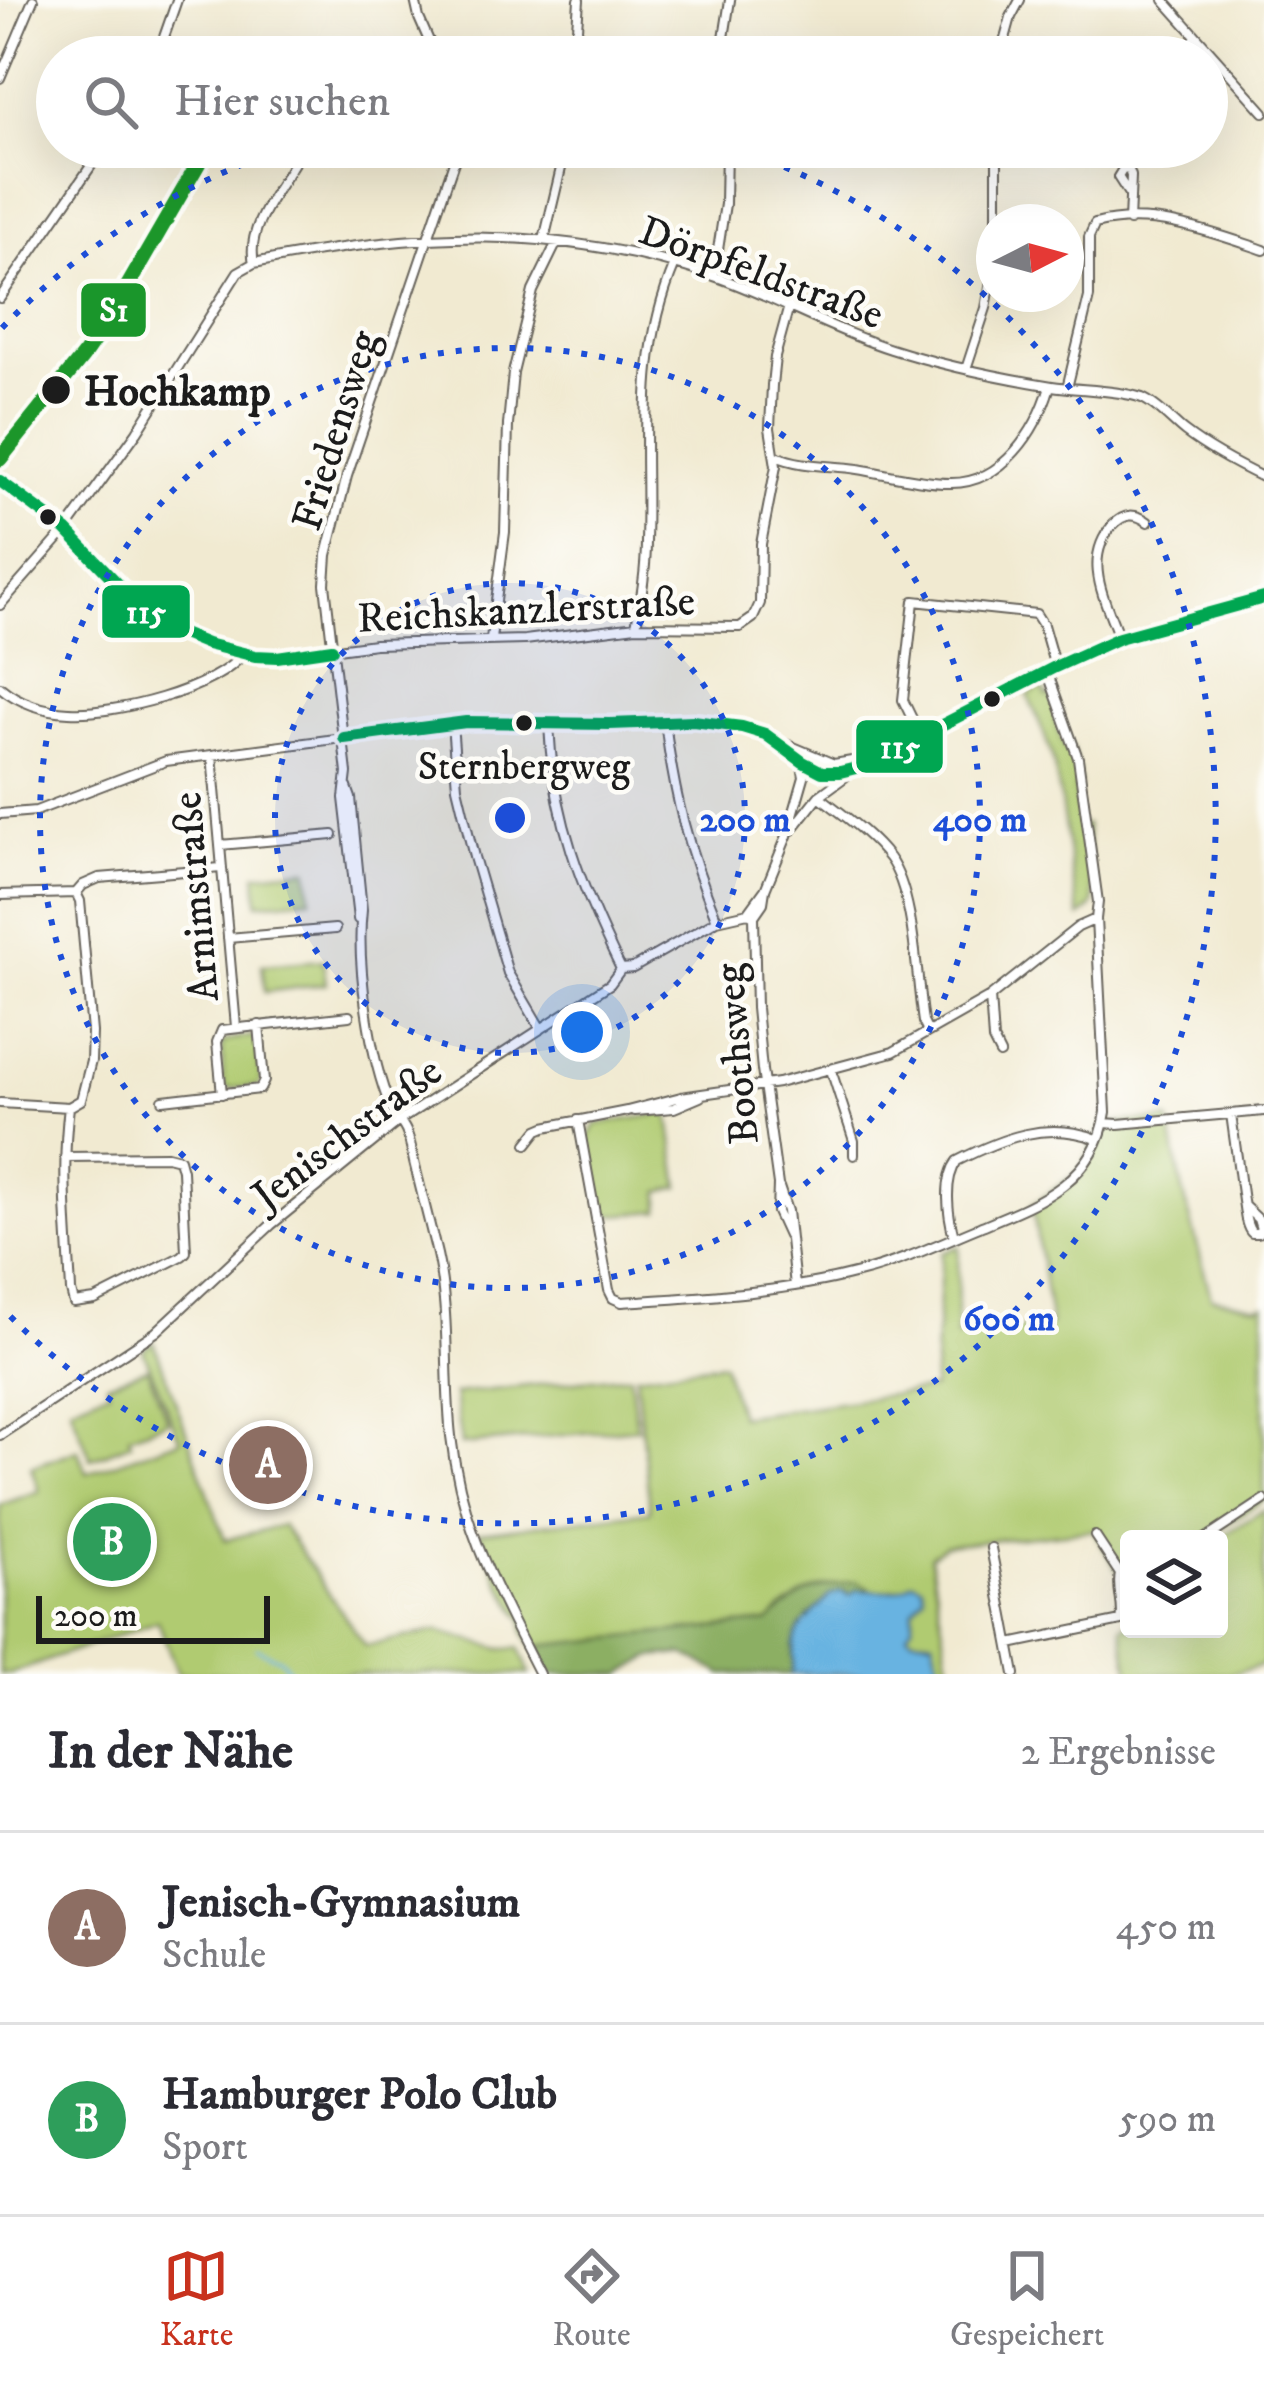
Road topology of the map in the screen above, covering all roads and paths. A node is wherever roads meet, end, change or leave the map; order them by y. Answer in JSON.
{"nodes":[{"id":1,"x":33,"y":0,"type":"edge"},
{"id":2,"x":177,"y":0,"type":"edge"},
{"id":3,"x":415,"y":0,"type":"edge"},
{"id":4,"x":579,"y":0,"type":"edge"},
{"id":5,"x":730,"y":0,"type":"edge"},
{"id":6,"x":1020,"y":0,"type":"edge"},
{"id":7,"x":1163,"y":0,"type":"edge"},
{"id":8,"x":164,"y":36,"type":"edge"},
{"id":9,"x":427,"y":36,"type":"edge"},
{"id":10,"x":576,"y":36,"type":"edge"},
{"id":11,"x":724,"y":36,"type":"edge"},
{"id":12,"x":1006,"y":36,"type":"edge"},
{"id":13,"x":1194,"y":36,"type":"edge"},
{"id":14,"x":1228,"y":73,"type":"edge"},
{"id":15,"x":0,"y":78,"type":"edge"},
{"id":16,"x":1264,"y":112,"type":"edge"},
{"id":17,"x":90,"y":168,"type":"edge"},
{"id":18,"x":290,"y":168,"type":"edge"},
{"id":19,"x":452,"y":168,"type":"edge"},
{"id":20,"x":561,"y":168,"type":"edge"},
{"id":21,"x":726,"y":168,"type":"edge"},
{"id":22,"x":997,"y":168,"type":"edge"},
{"id":23,"x":1130,"y":194,"type":"dead end"},
{"id":24,"x":998,"y":204,"type":"edge"},
{"id":25,"x":1129,"y":221,"type":"junction"},
{"id":26,"x":428,"y":237,"type":"junction"},
{"id":27,"x":544,"y":240,"type":"junction"},
{"id":28,"x":557,"y":242,"type":"junction"},
{"id":29,"x":1264,"y":250,"type":"edge"},
{"id":30,"x":254,"y":263,"type":"junction"},
{"id":31,"x":675,"y":264,"type":"junction"},
{"id":32,"x":714,"y":277,"type":"junction"},
{"id":33,"x":0,"y":298,"type":"edge"},
{"id":34,"x":789,"y":306,"type":"junction"},
{"id":35,"x":985,"y":312,"type":"edge"},
{"id":36,"x":966,"y":369,"type":"junction"},
{"id":37,"x":1050,"y":386,"type":"junction"},
{"id":38,"x":1067,"y":388,"type":"junction"},
{"id":39,"x":776,"y":457,"type":"junction"},
{"id":40,"x":797,"y":463,"type":"junction"},
{"id":41,"x":775,"y":478,"type":"junction"},
{"id":42,"x":1264,"y":478,"type":"edge"},
{"id":43,"x":0,"y":482,"type":"edge"},
{"id":44,"x":1148,"y":522,"type":"dead end"},
{"id":45,"x":66,"y":530,"type":"junction"},
{"id":46,"x":1264,"y":598,"type":"edge"},
{"id":47,"x":0,"y":605,"type":"edge"},
{"id":48,"x":636,"y":626,"type":"junction"},
{"id":49,"x":1118,"y":638,"type":"junction"},
{"id":50,"x":491,"y":639,"type":"junction"},
{"id":51,"x":332,"y":649,"type":"junction"},
{"id":52,"x":243,"y":654,"type":"junction"},
{"id":53,"x":1051,"y":669,"type":"junction"},
{"id":54,"x":0,"y":687,"type":"edge"},
{"id":55,"x":665,"y":721,"type":"junction"},
{"id":56,"x":452,"y":723,"type":"junction"},
{"id":57,"x":550,"y":724,"type":"junction"},
{"id":58,"x":920,"y":735,"type":"junction"},
{"id":59,"x":344,"y":738,"type":"junction"},
{"id":60,"x":776,"y":740,"type":"junction"},
{"id":61,"x":212,"y":755,"type":"junction"},
{"id":62,"x":816,"y":756,"type":"junction"},
{"id":63,"x":876,"y":757,"type":"junction"},
{"id":64,"x":801,"y":760,"type":"junction"},
{"id":65,"x":834,"y":764,"type":"junction"},
{"id":66,"x":856,"y":769,"type":"junction"},
{"id":67,"x":820,"y":770,"type":"junction"},
{"id":68,"x":803,"y":781,"type":"junction"},
{"id":69,"x":819,"y":796,"type":"junction"},
{"id":70,"x":0,"y":814,"type":"edge"},
{"id":71,"x":332,"y":836,"type":"dead end"},
{"id":72,"x":787,"y":836,"type":"junction"},
{"id":73,"x":220,"y":845,"type":"junction"},
{"id":74,"x":221,"y":868,"type":"junction"},
{"id":75,"x":76,"y":893,"type":"junction"},
{"id":76,"x":0,"y":896,"type":"edge"},
{"id":77,"x":751,"y":915,"type":"junction"},
{"id":78,"x":1096,"y":919,"type":"junction"},
{"id":79,"x":717,"y":920,"type":"junction"},
{"id":80,"x":335,"y":929,"type":"dead end"},
{"id":81,"x":228,"y":938,"type":"junction"},
{"id":82,"x":621,"y":969,"type":"junction"},
{"id":83,"x":990,"y":997,"type":"junction"},
{"id":84,"x":350,"y":1016,"type":"dead end"},
{"id":85,"x":259,"y":1025,"type":"junction"},
{"id":86,"x":236,"y":1027,"type":"junction"},
{"id":87,"x":541,"y":1029,"type":"junction"},
{"id":88,"x":928,"y":1032,"type":"junction"},
{"id":89,"x":1000,"y":1054,"type":"dead end"},
{"id":90,"x":831,"y":1070,"type":"junction"},
{"id":91,"x":764,"y":1085,"type":"junction"},
{"id":92,"x":222,"y":1094,"type":"junction"},
{"id":93,"x":163,"y":1100,"type":"dead end"},
{"id":94,"x":0,"y":1103,"type":"edge"},
{"id":95,"x":69,"y":1107,"type":"junction"},
{"id":96,"x":1264,"y":1112,"type":"edge"},
{"id":97,"x":1231,"y":1114,"type":"junction"},
{"id":98,"x":399,"y":1120,"type":"junction"},
{"id":99,"x":578,"y":1120,"type":"junction"},
{"id":100,"x":1105,"y":1123,"type":"junction"},
{"id":101,"x":1097,"y":1139,"type":"junction"},
{"id":102,"x":527,"y":1144,"type":"dead end"},
{"id":103,"x":854,"y":1156,"type":"dead end"},
{"id":104,"x":65,"y":1157,"type":"junction"},
{"id":105,"x":1244,"y":1206,"type":"dead end"},
{"id":106,"x":955,"y":1238,"type":"junction"},
{"id":107,"x":794,"y":1286,"type":"junction"},
{"id":108,"x":0,"y":1435,"type":"edge"},
{"id":109,"x":1264,"y":1500,"type":"edge"},
{"id":110,"x":1219,"y":1530,"type":"edge"},
{"id":111,"x":1095,"y":1536,"type":"dead end"},
{"id":112,"x":991,"y":1548,"type":"dead end"},
{"id":113,"x":1120,"y":1568,"type":"edge"},
{"id":114,"x":1120,"y":1621,"type":"edge"},
{"id":115,"x":1010,"y":1644,"type":"junction"},
{"id":116,"x":539,"y":1674,"type":"edge"},
{"id":117,"x":1015,"y":1674,"type":"edge"}],
"edges":[{"from":1,"to":15,"type":"street"},
{"from":2,"to":8,"type":"street"},
{"from":3,"to":9,"type":"street"},
{"from":4,"to":10,"type":"street"},
{"from":5,"to":11,"type":"street"},
{"from":6,"to":12,"type":"street"},
{"from":7,"to":13,"type":"street"},
{"from":14,"to":16,"type":"street"},
{"from":17,"to":33,"type":"street"},
{"from":18,"to":30,"type":"street"},
{"from":19,"to":26,"type":"street","name":"Friedensweg"},
{"from":20,"to":27,"type":"street"},
{"from":21,"to":32,"type":"street"},
{"from":22,"to":24,"type":"street"},
{"from":23,"to":25,"type":"street"},
{"from":25,"to":29,"type":"street"},
{"from":25,"to":38,"type":"street"},
{"from":26,"to":27,"type":"street","name":"Dörpfeldstraße"},
{"from":26,"to":30,"type":"street","name":"Dörpfeldstraße"},
{"from":26,"to":51,"type":"street","name":"Friedensweg"},
{"from":27,"to":28,"type":"street","name":"Dörpfeldstraße"},
{"from":28,"to":31,"type":"street","name":"Dörpfeldstraße"},
{"from":28,"to":50,"type":"street"},
{"from":30,"to":45,"type":"street"},
{"from":31,"to":32,"type":"street","name":"Dörpfeldstraße"},
{"from":31,"to":48,"type":"street"},
{"from":32,"to":34,"type":"street","name":"Dörpfeldstraße"},
{"from":34,"to":36,"type":"street","name":"Dörpfeldstraße"},
{"from":34,"to":39,"type":"street","name":"Reichskanzlerstraße"},
{"from":35,"to":36,"type":"street"},
{"from":36,"to":37,"type":"street","name":"Dörpfeldstraße"},
{"from":37,"to":38,"type":"street","name":"Dörpfeldstraße"},
{"from":37,"to":40,"type":"street"},
{"from":38,"to":42,"type":"street","name":"Dörpfeldstraße"},
{"from":39,"to":40,"type":"street"},
{"from":39,"to":41,"type":"street","name":"Reichskanzlerstraße"},
{"from":40,"to":41,"type":"street"},
{"from":41,"to":48,"type":"street","name":"Reichskanzlerstraße"},
{"from":43,"to":45,"type":"street","name":"Reichskanzlerstraße"},
{"from":44,"to":49,"type":"street"},
{"from":45,"to":47,"type":"street"},
{"from":45,"to":52,"type":"street","name":"Reichskanzlerstraße"},
{"from":46,"to":49,"type":"street"},
{"from":48,"to":50,"type":"street","name":"Reichskanzlerstraße"},
{"from":49,"to":53,"type":"street"},
{"from":50,"to":51,"type":"street","name":"Reichskanzlerstraße"},
{"from":51,"to":52,"type":"street","name":"Reichskanzlerstraße"},
{"from":51,"to":59,"type":"street","name":"Friedensweg"},
{"from":52,"to":54,"type":"street"},
{"from":53,"to":58,"type":"street"},
{"from":53,"to":58,"type":"street"},
{"from":53,"to":78,"type":"street"},
{"from":55,"to":57,"type":"street"},
{"from":55,"to":60,"type":"street"},
{"from":55,"to":79,"type":"street"},
{"from":56,"to":57,"type":"street"},
{"from":56,"to":59,"type":"street"},
{"from":56,"to":87,"type":"street"},
{"from":57,"to":82,"type":"street"},
{"from":58,"to":63,"type":"street"},
{"from":59,"to":61,"type":"street"},
{"from":59,"to":98,"type":"street","name":"Friedensweg"},
{"from":60,"to":62,"type":"street"},
{"from":60,"to":64,"type":"street"},
{"from":61,"to":70,"type":"street"},
{"from":61,"to":73,"type":"street","name":"Arnimstraße"},
{"from":62,"to":65,"type":"street"},
{"from":62,"to":67,"type":"street"},
{"from":63,"to":65,"type":"street"},
{"from":63,"to":66,"type":"street"},
{"from":64,"to":67,"type":"street"},
{"from":64,"to":68,"type":"street"},
{"from":65,"to":67,"type":"street"},
{"from":66,"to":67,"type":"street"},
{"from":66,"to":69,"type":"street"},
{"from":67,"to":68,"type":"street"},
{"from":67,"to":69,"type":"street"},
{"from":68,"to":72,"type":"street"},
{"from":69,"to":72,"type":"street"},
{"from":69,"to":88,"type":"street"},
{"from":71,"to":73,"type":"street"},
{"from":72,"to":77,"type":"street"},
{"from":73,"to":74,"type":"street","name":"Arnimstraße"},
{"from":74,"to":75,"type":"street"},
{"from":74,"to":81,"type":"street","name":"Arnimstraße"},
{"from":75,"to":76,"type":"street"},
{"from":75,"to":95,"type":"street"},
{"from":77,"to":79,"type":"street","name":"Jenischstraße"},
{"from":77,"to":91,"type":"street","name":"Boothsweg"},
{"from":78,"to":83,"type":"street"},
{"from":78,"to":100,"type":"street"},
{"from":79,"to":82,"type":"street","name":"Jenischstraße"},
{"from":80,"to":81,"type":"street"},
{"from":81,"to":86,"type":"street","name":"Arnimstraße"},
{"from":82,"to":87,"type":"street","name":"Jenischstraße"},
{"from":83,"to":88,"type":"street"},
{"from":83,"to":89,"type":"street"},
{"from":84,"to":85,"type":"street"},
{"from":85,"to":86,"type":"street"},
{"from":85,"to":92,"type":"street","name":"Arnimstraße"},
{"from":86,"to":92,"type":"street","name":"Arnimstraße"},
{"from":87,"to":98,"type":"street","name":"Jenischstraße"},
{"from":88,"to":90,"type":"street"},
{"from":90,"to":91,"type":"street"},
{"from":90,"to":103,"type":"street"},
{"from":91,"to":99,"type":"street"},
{"from":91,"to":107,"type":"street","name":"Boothsweg"},
{"from":92,"to":93,"type":"street","name":"Arnimstraße"},
{"from":94,"to":95,"type":"street"},
{"from":95,"to":104,"type":"street"},
{"from":96,"to":97,"type":"street"},
{"from":97,"to":100,"type":"street"},
{"from":97,"to":105,"type":"street"},
{"from":98,"to":108,"type":"street","name":"Jenischstraße"},
{"from":98,"to":116,"type":"street","name":"Friedensweg"},
{"from":99,"to":102,"type":"street"},
{"from":99,"to":107,"type":"street"},
{"from":100,"to":101,"type":"street"},
{"from":101,"to":106,"type":"street"},
{"from":101,"to":106,"type":"street"},
{"from":104,"to":104,"type":"street"},
{"from":106,"to":107,"type":"street"},
{"from":109,"to":110,"type":"street"},
{"from":111,"to":113,"type":"street"},
{"from":112,"to":115,"type":"street"},
{"from":114,"to":115,"type":"street"},
{"from":115,"to":117,"type":"street"}]}
